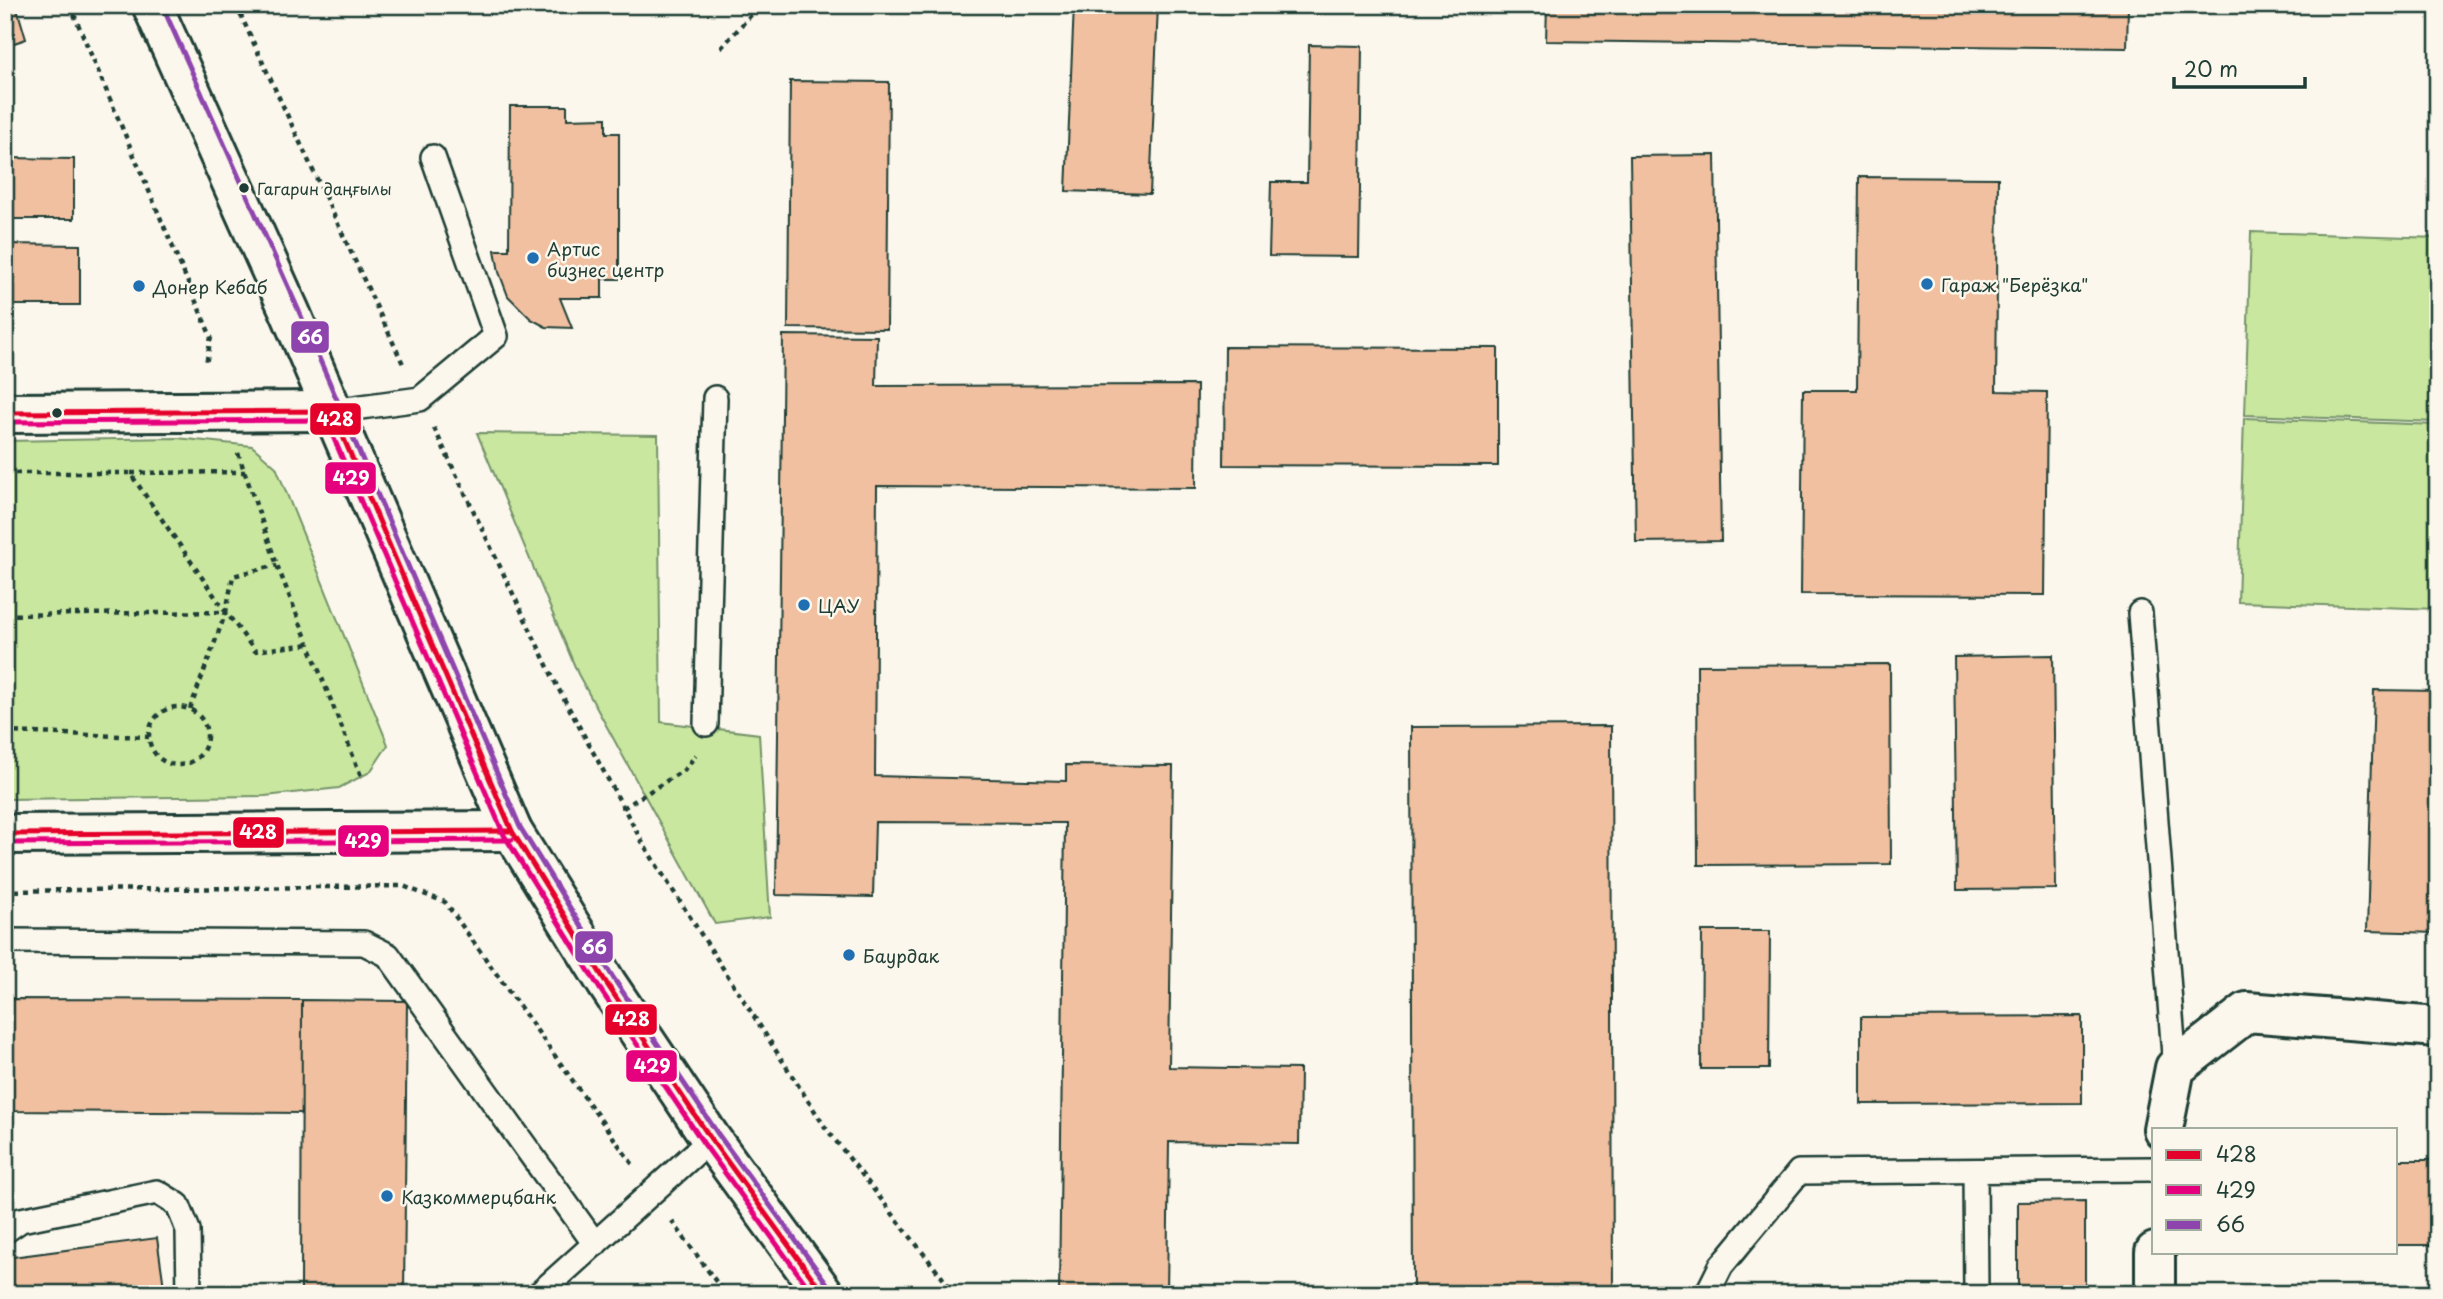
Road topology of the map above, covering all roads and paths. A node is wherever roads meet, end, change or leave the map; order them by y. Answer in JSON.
{"nodes":[{"id":1,"x":70,"y":5,"type":"edge"},
{"id":2,"x":152,"y":5,"type":"edge"},
{"id":3,"x":236,"y":5,"type":"edge"},
{"id":4,"x":760,"y":5,"type":"edge"},
{"id":5,"x":720,"y":48,"type":"dead end"},
{"id":6,"x":433,"y":157,"type":"dead end"},
{"id":7,"x":206,"y":364,"type":"dead end"},
{"id":8,"x":715,"y":398,"type":"dead end"},
{"id":9,"x":420,"y":399,"type":"junction"},
{"id":10,"x":332,"y":411,"type":"junction"},
{"id":11,"x":5,"y":413,"type":"edge"},
{"id":12,"x":237,"y":448,"type":"dead end"},
{"id":13,"x":245,"y":471,"type":"junction"},
{"id":14,"x":5,"y":473,"type":"edge"},
{"id":15,"x":130,"y":473,"type":"junction"},
{"id":16,"x":277,"y":565,"type":"junction"},
{"id":17,"x":226,"y":612,"type":"junction"},
{"id":18,"x":2140,"y":613,"type":"dead end"},
{"id":19,"x":5,"y":615,"type":"edge"},
{"id":20,"x":310,"y":644,"type":"junction"},
{"id":21,"x":190,"y":709,"type":"junction"},
{"id":22,"x":706,"y":724,"type":"joint"},
{"id":23,"x":5,"y":732,"type":"edge"},
{"id":24,"x":149,"y":737,"type":"junction"},
{"id":25,"x":361,"y":776,"type":"dead end"},
{"id":26,"x":624,"y":808,"type":"junction"},
{"id":27,"x":512,"y":831,"type":"junction"},
{"id":28,"x":5,"y":834,"type":"edge"},
{"id":29,"x":5,"y":891,"type":"edge"},
{"id":30,"x":5,"y":941,"type":"edge"},
{"id":31,"x":2438,"y":1027,"type":"edge"},
{"id":32,"x":2175,"y":1068,"type":"junction"},
{"id":33,"x":2163,"y":1128,"type":"edge"},
{"id":34,"x":711,"y":1139,"type":"junction"},
{"id":35,"x":2152,"y":1169,"type":"edge"},
{"id":36,"x":1975,"y":1171,"type":"junction"},
{"id":37,"x":652,"y":1193,"type":"junction"},
{"id":38,"x":5,"y":1231,"type":"edge"},
{"id":39,"x":595,"y":1244,"type":"junction"},
{"id":40,"x":2155,"y":1254,"type":"edge"},
{"id":41,"x":189,"y":1294,"type":"edge"},
{"id":42,"x":539,"y":1294,"type":"edge"},
{"id":43,"x":725,"y":1294,"type":"edge"},
{"id":44,"x":824,"y":1294,"type":"edge"},
{"id":45,"x":955,"y":1294,"type":"edge"},
{"id":46,"x":1707,"y":1294,"type":"edge"},
{"id":47,"x":1976,"y":1294,"type":"edge"},
{"id":48,"x":2155,"y":1294,"type":"edge"}],
"edges":[{"from":1,"to":7,"type":"path"},
{"from":2,"to":10,"type":"main road"},
{"from":3,"to":9,"type":"path"},
{"from":4,"to":5,"type":"path"},
{"from":6,"to":9,"type":"lane"},
{"from":8,"to":22,"type":"lane"},
{"from":9,"to":10,"type":"lane"},
{"from":9,"to":26,"type":"path"},
{"from":10,"to":11,"type":"main road"},
{"from":10,"to":27,"type":"main road"},
{"from":12,"to":13,"type":"path"},
{"from":13,"to":15,"type":"path"},
{"from":13,"to":16,"type":"path"},
{"from":14,"to":15,"type":"path"},
{"from":15,"to":17,"type":"path"},
{"from":16,"to":17,"type":"path"},
{"from":16,"to":20,"type":"path"},
{"from":17,"to":19,"type":"path"},
{"from":17,"to":20,"type":"path"},
{"from":17,"to":21,"type":"path"},
{"from":18,"to":32,"type":"lane"},
{"from":20,"to":25,"type":"path"},
{"from":21,"to":24,"type":"path"},
{"from":21,"to":24,"type":"path"},
{"from":22,"to":26,"type":"path"},
{"from":23,"to":24,"type":"path"},
{"from":26,"to":45,"type":"path"},
{"from":27,"to":28,"type":"main road"},
{"from":27,"to":34,"type":"main road"},
{"from":29,"to":37,"type":"path"},
{"from":30,"to":39,"type":"lane"},
{"from":31,"to":32,"type":"main road"},
{"from":32,"to":33,"type":"main road"},
{"from":34,"to":37,"type":"lane"},
{"from":34,"to":44,"type":"main road"},
{"from":35,"to":36,"type":"lane"},
{"from":36,"to":46,"type":"lane"},
{"from":36,"to":47,"type":"lane"},
{"from":37,"to":39,"type":"lane"},
{"from":37,"to":43,"type":"path"},
{"from":38,"to":41,"type":"lane"},
{"from":39,"to":42,"type":"lane"},
{"from":40,"to":48,"type":"main road"}]}
